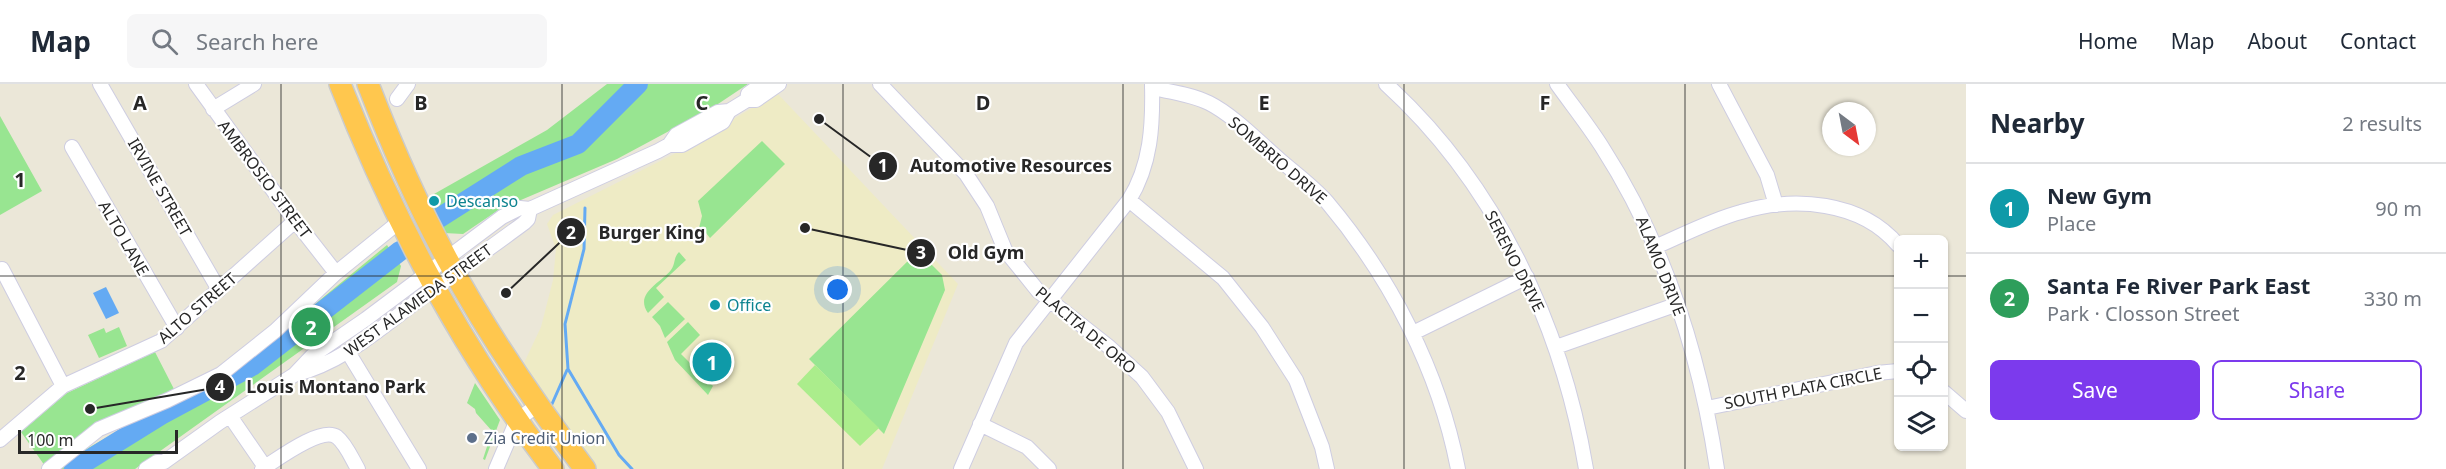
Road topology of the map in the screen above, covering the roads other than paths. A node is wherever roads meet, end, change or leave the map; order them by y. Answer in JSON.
{"nodes":[{"id":1,"x":100,"y":84,"type":"edge"},
{"id":2,"x":196,"y":84,"type":"edge"},
{"id":3,"x":254,"y":84,"type":"edge"},
{"id":4,"x":340,"y":84,"type":"edge"},
{"id":5,"x":368,"y":84,"type":"edge"},
{"id":6,"x":408,"y":84,"type":"edge"},
{"id":7,"x":762,"y":84,"type":"edge"},
{"id":8,"x":778,"y":84,"type":"edge"},
{"id":9,"x":880,"y":84,"type":"edge"},
{"id":10,"x":1386,"y":84,"type":"edge"},
{"id":11,"x":1557,"y":84,"type":"edge"},
{"id":12,"x":1719,"y":84,"type":"edge"},
{"id":13,"x":1152,"y":86,"type":"edge"},
{"id":14,"x":397,"y":99,"type":"dead end"},
{"id":15,"x":747,"y":100,"type":"junction"},
{"id":16,"x":213,"y":109,"type":"junction"},
{"id":17,"x":72,"y":147,"type":"dead end"},
{"id":18,"x":1129,"y":200,"type":"junction"},
{"id":19,"x":1776,"y":205,"type":"junction"},
{"id":20,"x":295,"y":221,"type":"junction"},
{"id":21,"x":399,"y":222,"type":"junction"},
{"id":22,"x":1894,"y":241,"type":"edge"},
{"id":23,"x":1655,"y":247,"type":"junction"},
{"id":24,"x":451,"y":266,"type":"junction"},
{"id":25,"x":2,"y":269,"type":"dead end"},
{"id":26,"x":336,"y":273,"type":"junction"},
{"id":27,"x":1527,"y":277,"type":"junction"},
{"id":28,"x":430,"y":281,"type":"junction"},
{"id":29,"x":219,"y":290,"type":"junction"},
{"id":30,"x":1050,"y":300,"type":"junction"},
{"id":31,"x":1678,"y":304,"type":"junction"},
{"id":32,"x":177,"y":328,"type":"junction"},
{"id":33,"x":1413,"y":333,"type":"junction"},
{"id":34,"x":1556,"y":347,"type":"junction"},
{"id":35,"x":348,"y":352,"type":"junction"},
{"id":36,"x":1894,"y":371,"type":"edge"},
{"id":37,"x":294,"y":375,"type":"junction"},
{"id":38,"x":63,"y":386,"type":"junction"},
{"id":39,"x":1948,"y":395,"type":"edge"},
{"id":40,"x":537,"y":405,"type":"junction"},
{"id":41,"x":1707,"y":408,"type":"junction"},
{"id":42,"x":1966,"y":411,"type":"edge"},
{"id":43,"x":230,"y":416,"type":"junction"},
{"id":44,"x":517,"y":420,"type":"junction"},
{"id":45,"x":980,"y":424,"type":"junction"},
{"id":46,"x":0,"y":440,"type":"edge"},
{"id":47,"x":163,"y":466,"type":"edge"},
{"id":48,"x":263,"y":468,"type":"edge"},
{"id":49,"x":49,"y":469,"type":"edge"},
{"id":50,"x":146,"y":469,"type":"edge"},
{"id":51,"x":358,"y":469,"type":"edge"},
{"id":52,"x":419,"y":469,"type":"edge"},
{"id":53,"x":496,"y":469,"type":"edge"},
{"id":54,"x":553,"y":469,"type":"edge"},
{"id":55,"x":585,"y":469,"type":"edge"},
{"id":56,"x":960,"y":469,"type":"edge"},
{"id":57,"x":1049,"y":469,"type":"edge"},
{"id":58,"x":1196,"y":469,"type":"edge"},
{"id":59,"x":1328,"y":469,"type":"edge"},
{"id":60,"x":1458,"y":469,"type":"edge"},
{"id":61,"x":1586,"y":469,"type":"edge"},
{"id":62,"x":1717,"y":469,"type":"edge"}],
"edges":[{"from":1,"to":29,"type":"street","name":"IRVINE STREET"},
{"from":2,"to":16,"type":"street","name":"AMBROSIO STREET"},
{"from":3,"to":16,"type":"street"},
{"from":4,"to":21,"type":"highway"},
{"from":5,"to":24,"type":"highway"},
{"from":6,"to":14,"type":"street"},
{"from":7,"to":15,"type":"street","name":"WEST ALAMEDA STREET"},
{"from":8,"to":15,"type":"street","name":"WEST ALAMEDA STREET"},
{"from":9,"to":30,"type":"street","name":"PLACITA DE ORO"},
{"from":10,"to":27,"type":"street","name":"SERENO DRIVE"},
{"from":11,"to":23,"type":"street","name":"ALAMO DRIVE"},
{"from":12,"to":19,"type":"street"},
{"from":13,"to":18,"type":"street"},
{"from":13,"to":33,"type":"street","name":"SOMBRIO DRIVE"},
{"from":15,"to":24,"type":"street","name":"WEST ALAMEDA STREET"},
{"from":16,"to":20,"type":"street","name":"AMBROSIO STREET"},
{"from":17,"to":32,"type":"street","name":"ALTO LANE"},
{"from":18,"to":30,"type":"street"},
{"from":18,"to":59,"type":"street"},
{"from":19,"to":22,"type":"street"},
{"from":19,"to":23,"type":"street"},
{"from":20,"to":26,"type":"street","name":"AMBROSIO STREET"},
{"from":20,"to":29,"type":"street","name":"ALTO STREET"},
{"from":21,"to":26,"type":"street"},
{"from":21,"to":28,"type":"highway"},
{"from":23,"to":31,"type":"street","name":"ALAMO DRIVE"},
{"from":24,"to":28,"type":"street","name":"WEST ALAMEDA STREET"},
{"from":24,"to":40,"type":"highway"},
{"from":25,"to":38,"type":"street"},
{"from":26,"to":49,"type":"street"},
{"from":27,"to":33,"type":"street"},
{"from":27,"to":34,"type":"street","name":"SERENO DRIVE"},
{"from":28,"to":35,"type":"street","name":"WEST ALAMEDA STREET"},
{"from":28,"to":37,"type":"street","name":"WEST ALAMEDA STREET"},
{"from":28,"to":44,"type":"highway"},
{"from":29,"to":32,"type":"street","name":"ALTO STREET"},
{"from":30,"to":45,"type":"street"},
{"from":30,"to":58,"type":"street","name":"PLACITA DE ORO"},
{"from":31,"to":34,"type":"street"},
{"from":31,"to":41,"type":"street","name":"ALAMO DRIVE"},
{"from":32,"to":38,"type":"street","name":"ALTO STREET"},
{"from":33,"to":60,"type":"street","name":"SOMBRIO DRIVE"},
{"from":34,"to":61,"type":"street","name":"SERENO DRIVE"},
{"from":35,"to":37,"type":"street","name":"WEST ALAMEDA STREET"},
{"from":35,"to":52,"type":"street"},
{"from":36,"to":41,"type":"street","name":"SOUTH PLATA CIRCLE"},
{"from":37,"to":43,"type":"street","name":"WEST ALAMEDA STREET"},
{"from":38,"to":46,"type":"street","name":"ALTO STREET"},
{"from":39,"to":42,"type":"street"},
{"from":40,"to":44,"type":"street"},
{"from":40,"to":55,"type":"highway"},
{"from":41,"to":62,"type":"street","name":"ALAMO DRIVE"},
{"from":43,"to":47,"type":"street","name":"WEST ALAMEDA STREET"},
{"from":43,"to":48,"type":"street"},
{"from":44,"to":53,"type":"street"},
{"from":44,"to":54,"type":"highway"},
{"from":45,"to":56,"type":"street"},
{"from":45,"to":57,"type":"street"},
{"from":47,"to":50,"type":"street","name":"WEST ALAMEDA STREET"},
{"from":48,"to":51,"type":"street"}]}
